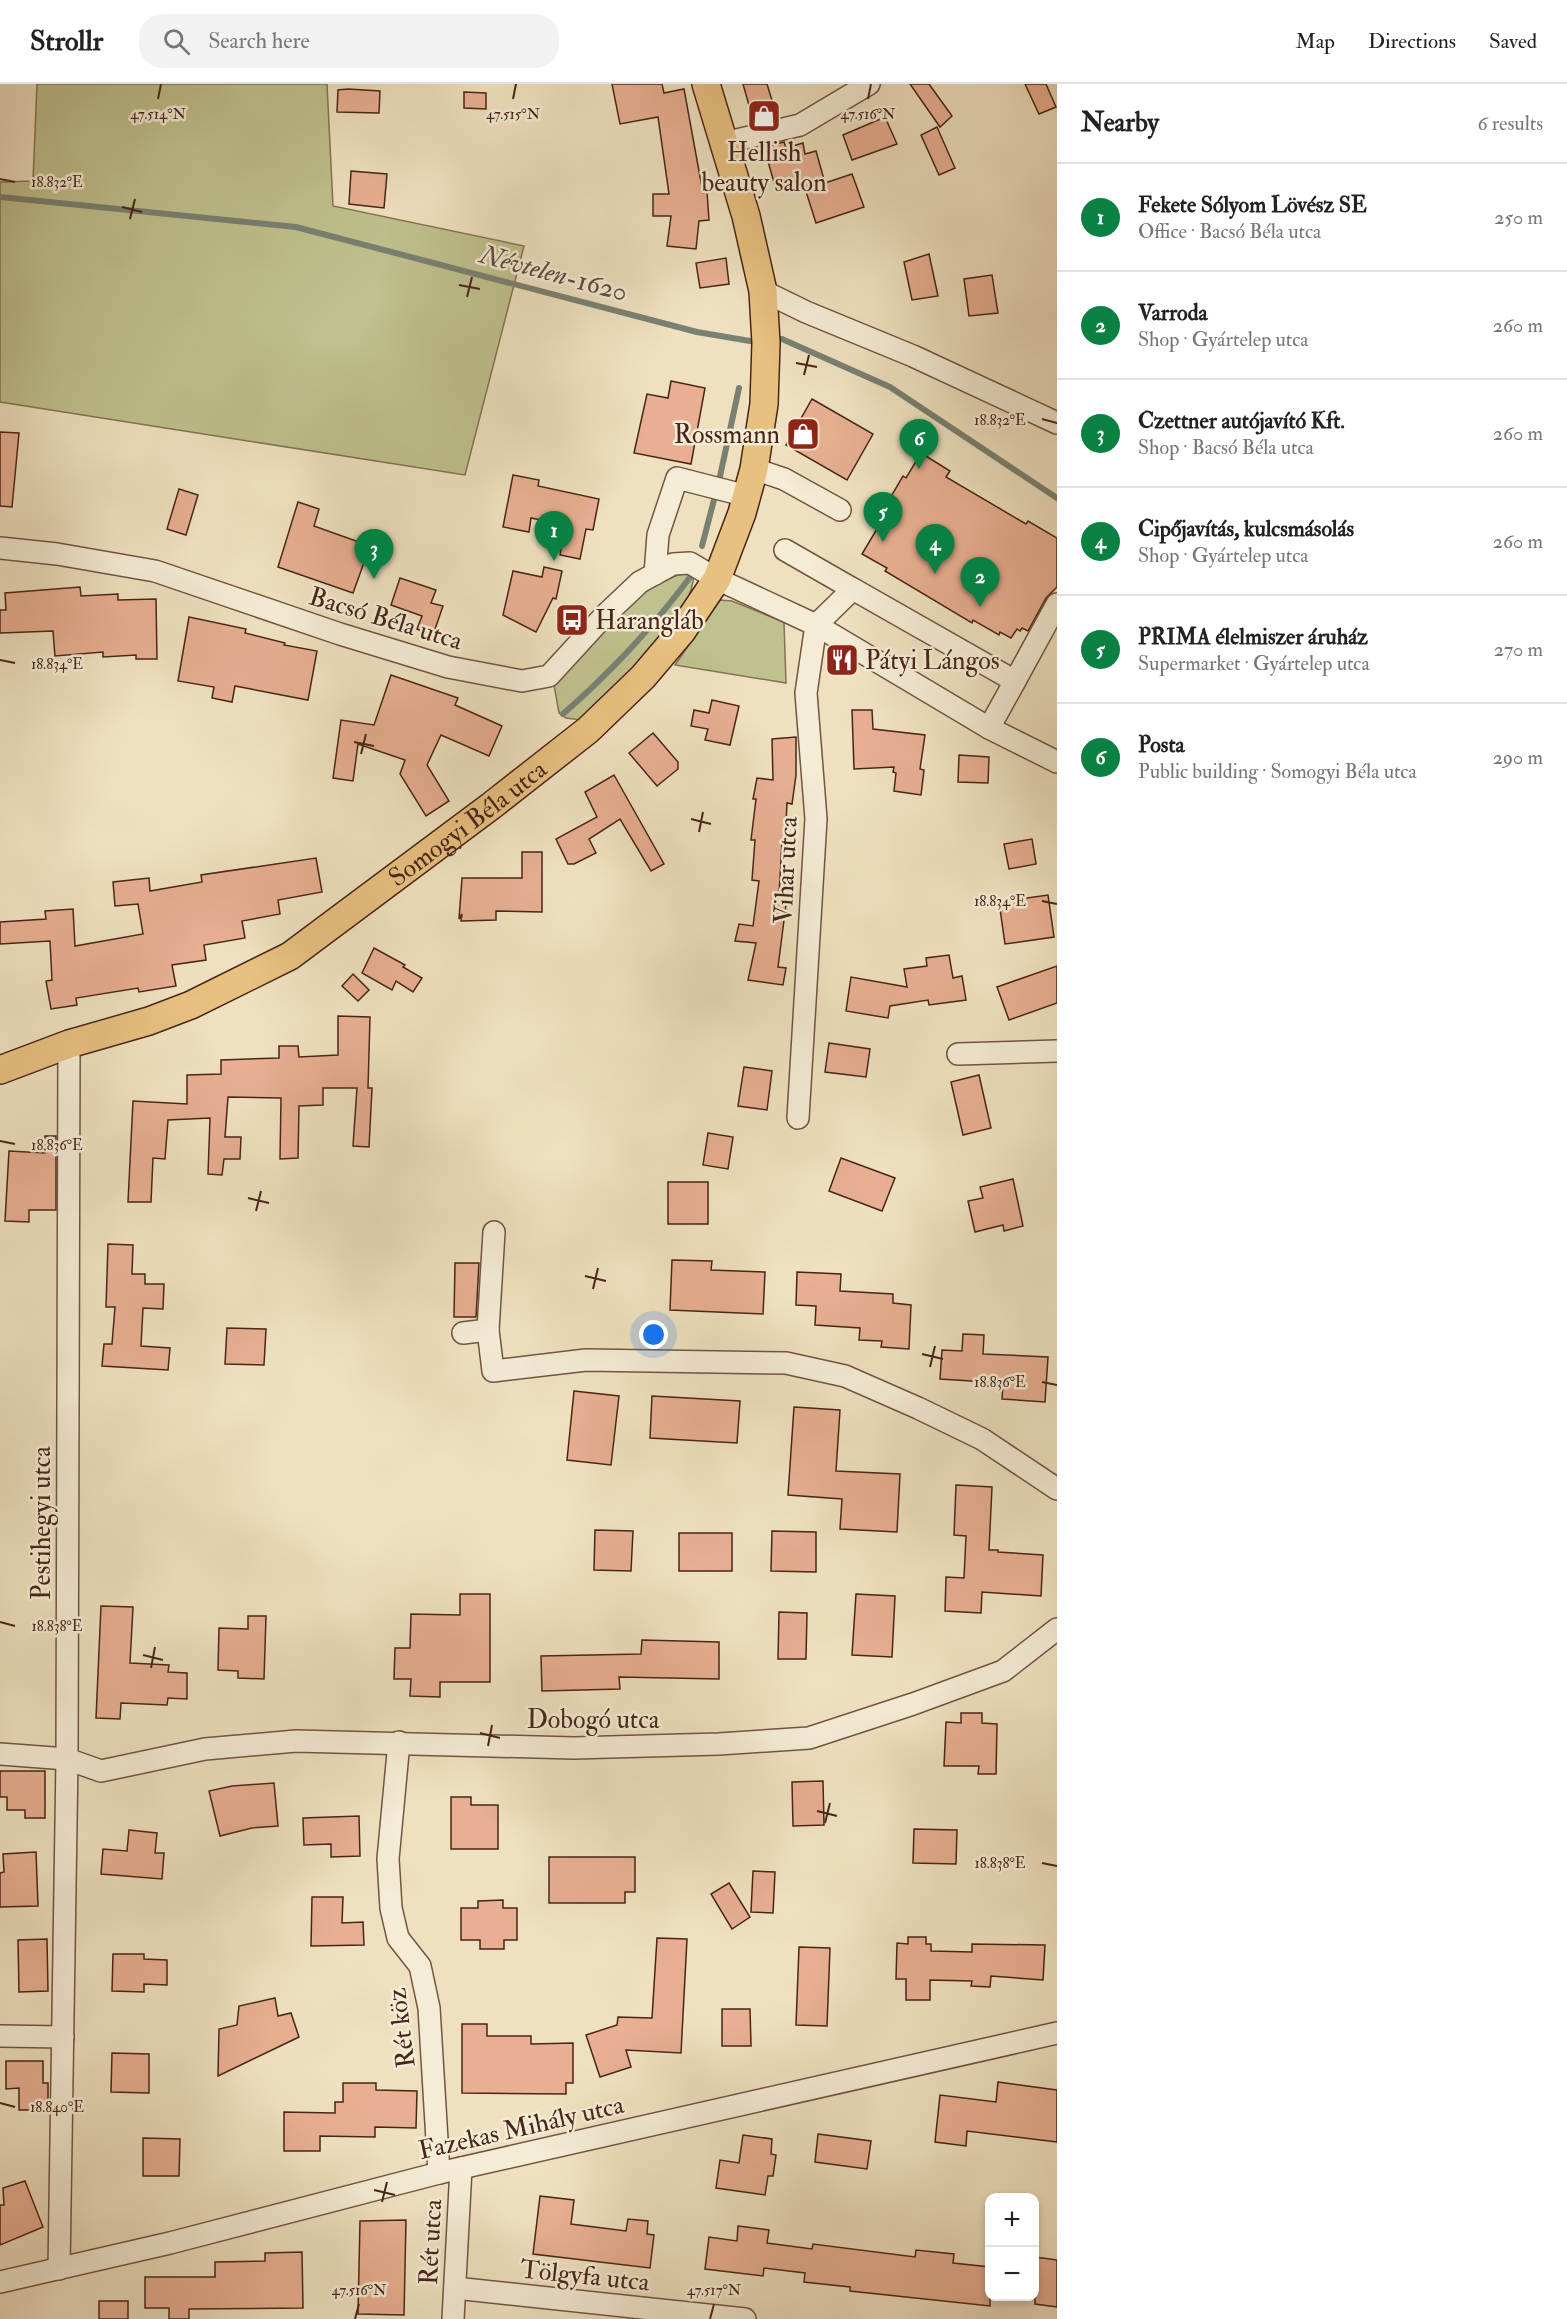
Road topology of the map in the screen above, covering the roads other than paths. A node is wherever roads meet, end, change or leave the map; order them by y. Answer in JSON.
{"nodes":[{"id":1,"x":706,"y":84,"type":"edge"},
{"id":2,"x":869,"y":84,"type":"edge"},
{"id":3,"x":840,"y":93,"type":"edge"},
{"id":4,"x":724,"y":143,"type":"junction"},
{"id":5,"x":764,"y":302,"type":"junction"},
{"id":6,"x":1057,"y":423,"type":"edge"},
{"id":7,"x":754,"y":470,"type":"junction"},
{"id":8,"x":747,"y":496,"type":"junction"},
{"id":9,"x":840,"y":510,"type":"dead end"},
{"id":10,"x":0,"y":548,"type":"edge"},
{"id":11,"x":785,"y":550,"type":"dead end"},
{"id":12,"x":655,"y":574,"type":"junction"},
{"id":13,"x":717,"y":579,"type":"junction"},
{"id":14,"x":853,"y":590,"type":"junction"},
{"id":15,"x":1057,"y":604,"type":"edge"},
{"id":16,"x":816,"y":625,"type":"junction"},
{"id":17,"x":1015,"y":681,"type":"junction"},
{"id":18,"x":989,"y":728,"type":"junction"},
{"id":19,"x":1057,"y":762,"type":"edge"},
{"id":20,"x":69,"y":1044,"type":"junction"},
{"id":21,"x":1057,"y":1051,"type":"edge"},
{"id":22,"x":958,"y":1054,"type":"dead end"},
{"id":23,"x":0,"y":1070,"type":"edge"},
{"id":24,"x":798,"y":1118,"type":"dead end"},
{"id":25,"x":494,"y":1232,"type":"dead end"},
{"id":26,"x":488,"y":1330,"type":"junction"},
{"id":27,"x":463,"y":1333,"type":"dead end"},
{"id":28,"x":1057,"y":1489,"type":"edge"},
{"id":29,"x":1057,"y":1629,"type":"edge"},
{"id":30,"x":399,"y":1742,"type":"junction"},
{"id":31,"x":0,"y":1754,"type":"edge"},
{"id":32,"x":67,"y":1759,"type":"junction"},
{"id":33,"x":1057,"y":2032,"type":"edge"},
{"id":34,"x":0,"y":2036,"type":"edge"},
{"id":35,"x":63,"y":2037,"type":"junction"},
{"id":36,"x":460,"y":2168,"type":"junction"},
{"id":37,"x":439,"y":2173,"type":"junction"},
{"id":38,"x":59,"y":2269,"type":"junction"},
{"id":39,"x":0,"y":2282,"type":"edge"},
{"id":40,"x":455,"y":2288,"type":"junction"},
{"id":41,"x":453,"y":2319,"type":"edge"},
{"id":42,"x":745,"y":2319,"type":"edge"}],
"edges":[{"from":1,"to":4,"type":"main road","name":"Somogyi Béla utca"},
{"from":2,"to":3,"type":"street"},
{"from":3,"to":4,"type":"street"},
{"from":4,"to":5,"type":"main road","name":"Somogyi Béla utca"},
{"from":5,"to":6,"type":"street"},
{"from":5,"to":7,"type":"main road","name":"Somogyi Béla utca"},
{"from":7,"to":8,"type":"main road","name":"Somogyi Béla utca"},
{"from":7,"to":9,"type":"street"},
{"from":8,"to":12,"type":"street"},
{"from":8,"to":13,"type":"main road","name":"Somogyi Béla utca"},
{"from":10,"to":12,"type":"street","name":"Bacsó Béla utca"},
{"from":11,"to":14,"type":"street"},
{"from":12,"to":13,"type":"street","name":"Bacsó Béla utca"},
{"from":13,"to":16,"type":"street","name":"Bacsó Béla utca"},
{"from":13,"to":20,"type":"main road","name":"Somogyi Béla utca"},
{"from":14,"to":16,"type":"street"},
{"from":14,"to":17,"type":"street"},
{"from":15,"to":17,"type":"street"},
{"from":16,"to":18,"type":"street","name":"Bacsó Béla utca"},
{"from":16,"to":24,"type":"street","name":"Vihar utca"},
{"from":17,"to":18,"type":"street"},
{"from":18,"to":19,"type":"street","name":"Bacsó Béla utca"},
{"from":20,"to":23,"type":"main road","name":"Somogyi Béla utca"},
{"from":20,"to":32,"type":"street","name":"Pestihegyi utca"},
{"from":21,"to":22,"type":"street"},
{"from":25,"to":26,"type":"street"},
{"from":26,"to":27,"type":"street"},
{"from":26,"to":28,"type":"street"},
{"from":29,"to":30,"type":"street","name":"Dobogó utca"},
{"from":30,"to":32,"type":"street","name":"Dobogó utca"},
{"from":30,"to":37,"type":"street","name":"Rét köz"},
{"from":31,"to":32,"type":"street","name":"Dobogó utca"},
{"from":32,"to":35,"type":"street","name":"Pestihegyi utca"},
{"from":33,"to":36,"type":"street","name":"Fazekas Mihály utca"},
{"from":34,"to":35,"type":"street"},
{"from":35,"to":38,"type":"street","name":"Pestihegyi utca"},
{"from":36,"to":37,"type":"street","name":"Fazekas Mihály utca"},
{"from":36,"to":40,"type":"street","name":"Rét utca"},
{"from":37,"to":38,"type":"street","name":"Fazekas Mihály utca"},
{"from":38,"to":39,"type":"street","name":"Fazekas Mihály utca"},
{"from":40,"to":41,"type":"street","name":"Rét utca"},
{"from":40,"to":42,"type":"street","name":"Tölgyfa utca"}]}
